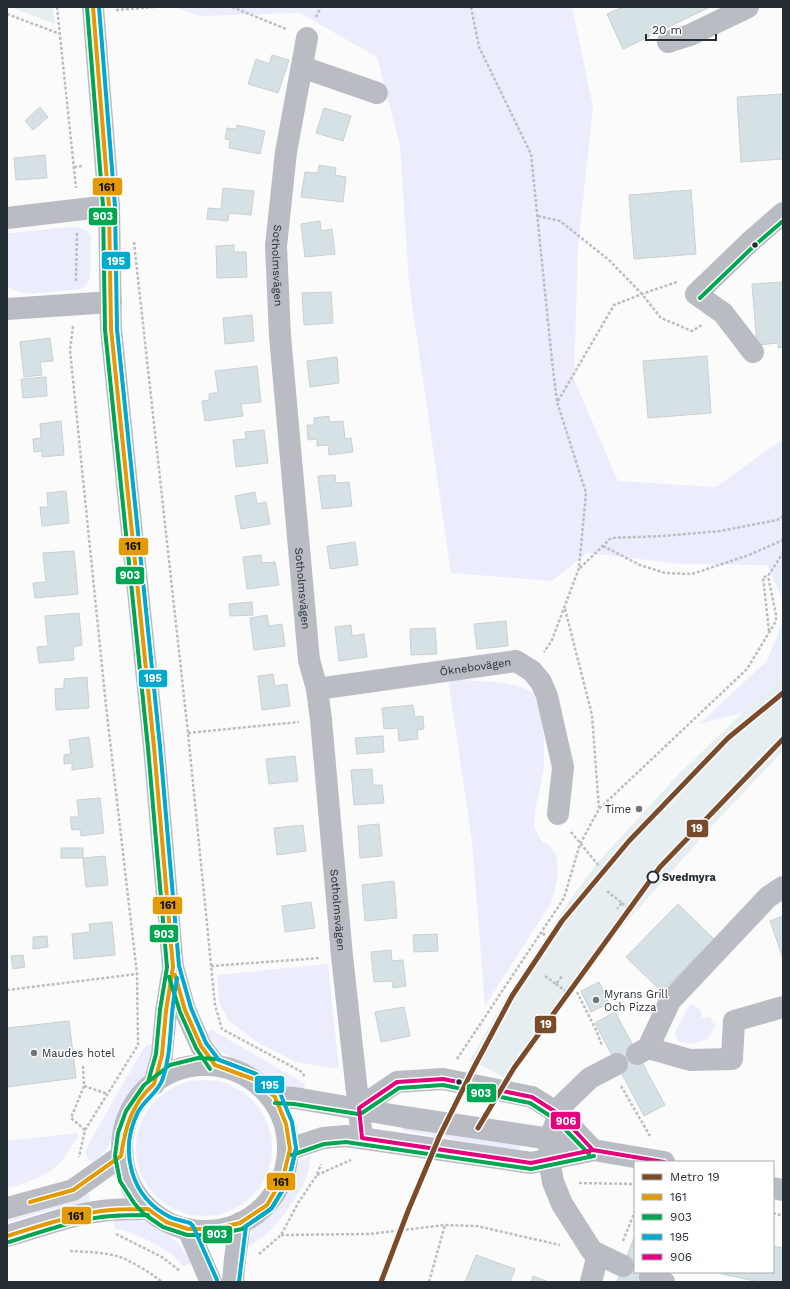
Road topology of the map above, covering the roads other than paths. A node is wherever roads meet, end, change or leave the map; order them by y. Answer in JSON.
{"nodes":[{"id":1,"x":748,"y":7,"type":"edge"},
{"id":2,"x":101,"y":9,"type":"edge"},
{"id":3,"x":307,"y":38,"type":"road end"},
{"id":4,"x":668,"y":42,"type":"dead end"},
{"id":5,"x":302,"y":67,"type":"junction"},
{"id":6,"x":377,"y":93,"type":"dead end"},
{"id":7,"x":109,"y":206,"type":"junction"},
{"id":8,"x":783,"y":213,"type":"edge"},
{"id":9,"x":7,"y":218,"type":"edge"},
{"id":10,"x":111,"y":302,"type":"junction"},
{"id":11,"x":7,"y":310,"type":"edge"},
{"id":12,"x":753,"y":352,"type":"dead end"},
{"id":13,"x":317,"y":689,"type":"junction"},
{"id":14,"x":558,"y":814,"type":"dead end"},
{"id":15,"x":783,"y":887,"type":"edge"},
{"id":16,"x":173,"y":967,"type":"junction"},
{"id":17,"x":783,"y":1007,"type":"edge"},
{"id":18,"x":215,"y":1064,"type":"junction"},
{"id":19,"x":617,"y":1064,"type":"dead end"},
{"id":20,"x":154,"y":1084,"type":"junction"},
{"id":21,"x":275,"y":1097,"type":"junction"},
{"id":22,"x":359,"y":1108,"type":"junction"},
{"id":23,"x":559,"y":1114,"type":"junction"},
{"id":24,"x":362,"y":1138,"type":"junction"},
{"id":25,"x":290,"y":1149,"type":"junction"},
{"id":26,"x":550,"y":1149,"type":"junction"},
{"id":27,"x":593,"y":1150,"type":"junction"},
{"id":28,"x":121,"y":1156,"type":"junction"},
{"id":29,"x":658,"y":1161,"type":"edge"},
{"id":30,"x":7,"y":1208,"type":"edge"},
{"id":31,"x":148,"y":1209,"type":"junction"},
{"id":32,"x":240,"y":1223,"type":"junction"},
{"id":33,"x":188,"y":1228,"type":"junction"},
{"id":34,"x":7,"y":1236,"type":"edge"},
{"id":35,"x":211,"y":1282,"type":"edge"},
{"id":36,"x":233,"y":1282,"type":"edge"},
{"id":37,"x":591,"y":1282,"type":"edge"}],
"edges":[{"from":1,"to":4,"type":"street"},
{"from":2,"to":7,"type":"street"},
{"from":3,"to":5,"type":"street","name":"Sotholmsvägen"},
{"from":5,"to":6,"type":"street"},
{"from":5,"to":13,"type":"street","name":"Sotholmsvägen"},
{"from":7,"to":9,"type":"street"},
{"from":7,"to":10,"type":"street"},
{"from":8,"to":12,"type":"street"},
{"from":10,"to":11,"type":"street"},
{"from":10,"to":16,"type":"street"},
{"from":13,"to":14,"type":"street","name":"Öknebovägen"},
{"from":13,"to":22,"type":"street","name":"Sotholmsvägen"},
{"from":15,"to":17,"type":"street"},
{"from":16,"to":18,"type":"street"},
{"from":16,"to":20,"type":"street"},
{"from":18,"to":20,"type":"street"},
{"from":18,"to":21,"type":"street"},
{"from":19,"to":23,"type":"street"},
{"from":20,"to":28,"type":"street"},
{"from":21,"to":22,"type":"street"},
{"from":21,"to":25,"type":"street"},
{"from":22,"to":23,"type":"street"},
{"from":22,"to":24,"type":"street","name":"Sotholmsvägen"},
{"from":22,"to":26,"type":"street"},
{"from":23,"to":26,"type":"street"},
{"from":23,"to":27,"type":"street"},
{"from":24,"to":25,"type":"street"},
{"from":24,"to":26,"type":"street"},
{"from":25,"to":32,"type":"street"},
{"from":26,"to":27,"type":"street"},
{"from":26,"to":37,"type":"street"},
{"from":27,"to":29,"type":"street"},
{"from":28,"to":30,"type":"street"},
{"from":28,"to":31,"type":"street"},
{"from":31,"to":33,"type":"street"},
{"from":31,"to":34,"type":"street"},
{"from":32,"to":33,"type":"street"},
{"from":32,"to":36,"type":"street"},
{"from":33,"to":35,"type":"street"}]}
